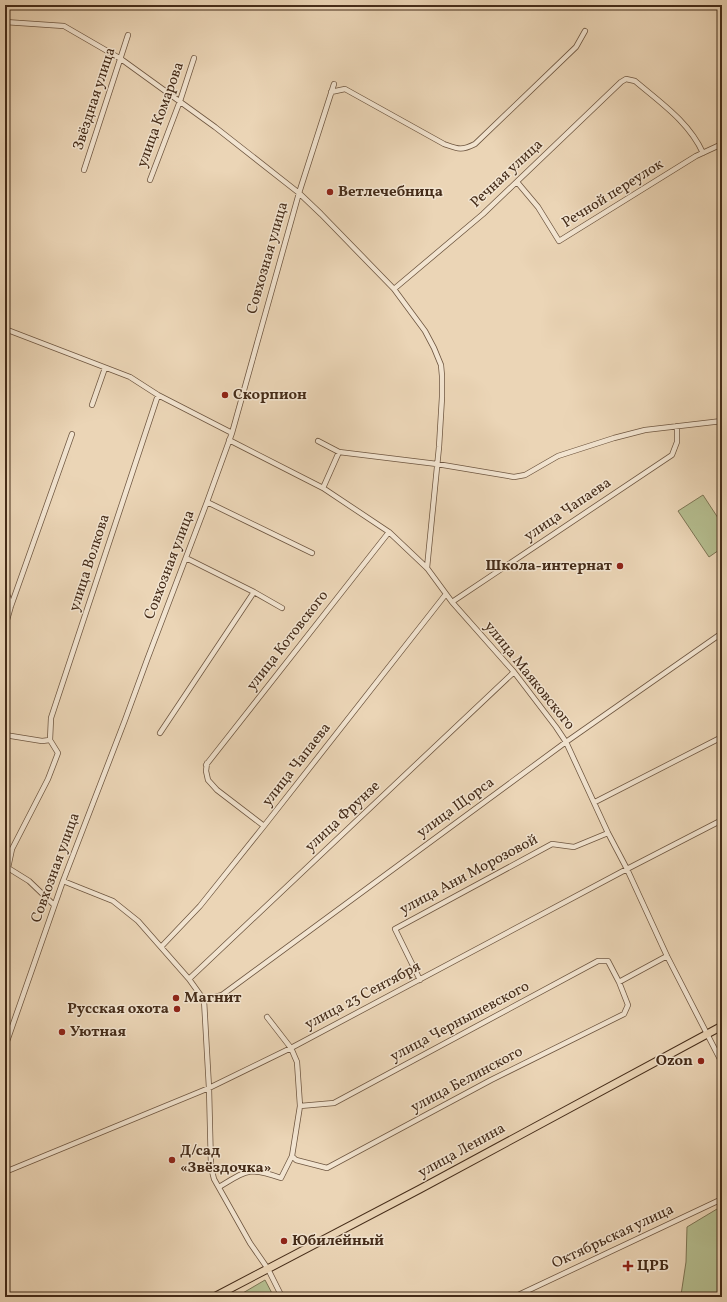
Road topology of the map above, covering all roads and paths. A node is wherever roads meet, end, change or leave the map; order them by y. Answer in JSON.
{"nodes":[{"id":1,"x":5,"y":22,"type":"edge"},
{"id":2,"x":585,"y":31,"type":"dead end"},
{"id":3,"x":128,"y":35,"type":"dead end"},
{"id":4,"x":122,"y":58,"type":"junction"},
{"id":5,"x":194,"y":58,"type":"dead end"},
{"id":6,"x":334,"y":84,"type":"dead end"},
{"id":7,"x":331,"y":92,"type":"junction"},
{"id":8,"x":180,"y":101,"type":"junction"},
{"id":9,"x":722,"y":144,"type":"edge"},
{"id":10,"x":703,"y":153,"type":"junction"},
{"id":11,"x":84,"y":170,"type":"dead end"},
{"id":12,"x":150,"y":180,"type":"dead end"},
{"id":13,"x":517,"y":182,"type":"junction"},
{"id":14,"x":299,"y":193,"type":"junction"},
{"id":15,"x":394,"y":289,"type":"junction"},
{"id":16,"x":5,"y":329,"type":"edge"},
{"id":17,"x":106,"y":368,"type":"junction"},
{"id":18,"x":158,"y":395,"type":"junction"},
{"id":19,"x":92,"y":405,"type":"dead end"},
{"id":20,"x":722,"y":421,"type":"edge"},
{"id":21,"x":677,"y":426,"type":"junction"},
{"id":22,"x":232,"y":433,"type":"junction"},
{"id":23,"x":72,"y":434,"type":"dead end"},
{"id":24,"x":229,"y":440,"type":"junction"},
{"id":25,"x":318,"y":441,"type":"dead end"},
{"id":26,"x":339,"y":452,"type":"junction"},
{"id":27,"x":437,"y":464,"type":"junction"},
{"id":28,"x":323,"y":488,"type":"junction"},
{"id":29,"x":208,"y":502,"type":"junction"},
{"id":30,"x":389,"y":532,"type":"junction"},
{"id":31,"x":312,"y":554,"type":"dead end"},
{"id":32,"x":186,"y":558,"type":"junction"},
{"id":33,"x":427,"y":568,"type":"junction"},
{"id":34,"x":5,"y":588,"type":"edge"},
{"id":35,"x":254,"y":592,"type":"junction"},
{"id":36,"x":446,"y":594,"type":"junction"},
{"id":37,"x":452,"y":602,"type":"junction"},
{"id":38,"x":11,"y":606,"type":"junction"},
{"id":39,"x":282,"y":608,"type":"dead end"},
{"id":40,"x":5,"y":627,"type":"edge"},
{"id":41,"x":722,"y":633,"type":"edge"},
{"id":42,"x":514,"y":672,"type":"junction"},
{"id":43,"x":160,"y":732,"type":"dead end"},
{"id":44,"x":5,"y":735,"type":"edge"},
{"id":45,"x":722,"y":738,"type":"edge"},
{"id":46,"x":50,"y":740,"type":"junction"},
{"id":47,"x":566,"y":742,"type":"junction"},
{"id":48,"x":595,"y":802,"type":"junction"},
{"id":49,"x":722,"y":820,"type":"edge"},
{"id":50,"x":264,"y":826,"type":"junction"},
{"id":51,"x":608,"y":833,"type":"junction"},
{"id":52,"x":7,"y":868,"type":"edge"},
{"id":53,"x":627,"y":869,"type":"junction"},
{"id":54,"x":63,"y":881,"type":"junction"},
{"id":55,"x":54,"y":905,"type":"junction"},
{"id":56,"x":161,"y":947,"type":"junction"},
{"id":57,"x":667,"y":956,"type":"junction"},
{"id":58,"x":189,"y":979,"type":"junction"},
{"id":59,"x":420,"y":980,"type":"junction"},
{"id":60,"x":619,"y":982,"type":"junction"},
{"id":61,"x":204,"y":1000,"type":"junction"},
{"id":62,"x":267,"y":1017,"type":"dead end"},
{"id":63,"x":722,"y":1026,"type":"edge"},
{"id":64,"x":708,"y":1034,"type":"junction"},
{"id":65,"x":5,"y":1047,"type":"edge"},
{"id":66,"x":291,"y":1048,"type":"junction"},
{"id":67,"x":722,"y":1063,"type":"edge"},
{"id":68,"x":209,"y":1088,"type":"junction"},
{"id":69,"x":300,"y":1106,"type":"junction"},
{"id":70,"x":292,"y":1156,"type":"junction"},
{"id":71,"x":5,"y":1172,"type":"edge"},
{"id":72,"x":219,"y":1187,"type":"junction"},
{"id":73,"x":722,"y":1199,"type":"edge"},
{"id":74,"x":268,"y":1269,"type":"junction"},
{"id":75,"x":214,"y":1297,"type":"edge"},
{"id":76,"x":282,"y":1297,"type":"edge"},
{"id":77,"x":514,"y":1297,"type":"edge"}],
"edges":[{"from":1,"to":4,"type":"street"},
{"from":2,"to":7,"type":"street"},
{"from":3,"to":4,"type":"street","name":"Звёздная улица"},
{"from":4,"to":8,"type":"street"},
{"from":4,"to":11,"type":"street","name":"Звёздная улица"},
{"from":5,"to":8,"type":"street","name":"улица Комарова"},
{"from":6,"to":7,"type":"street","name":"Совхозная улица"},
{"from":7,"to":14,"type":"street","name":"Совхозная улица"},
{"from":8,"to":12,"type":"street","name":"улица Комарова"},
{"from":8,"to":14,"type":"street"},
{"from":9,"to":10,"type":"street","name":"Речной переулок"},
{"from":10,"to":13,"type":"street","name":"Речной переулок"},
{"from":10,"to":13,"type":"street","name":"Речная улица"},
{"from":13,"to":15,"type":"street","name":"Речная улица"},
{"from":14,"to":15,"type":"street"},
{"from":14,"to":22,"type":"street","name":"Совхозная улица"},
{"from":15,"to":27,"type":"street"},
{"from":16,"to":17,"type":"street"},
{"from":17,"to":18,"type":"street"},
{"from":17,"to":19,"type":"street"},
{"from":18,"to":22,"type":"street"},
{"from":18,"to":46,"type":"street","name":"улица Волкова"},
{"from":20,"to":21,"type":"street"},
{"from":21,"to":27,"type":"street"},
{"from":21,"to":37,"type":"street","name":"улица Чапаева"},
{"from":22,"to":24,"type":"street","name":"Совхозная улица"},
{"from":23,"to":38,"type":"street"},
{"from":24,"to":28,"type":"street","name":"улица Маяковского"},
{"from":24,"to":29,"type":"street","name":"Совхозная улица"},
{"from":25,"to":26,"type":"street"},
{"from":26,"to":27,"type":"street"},
{"from":26,"to":28,"type":"street"},
{"from":27,"to":33,"type":"street"},
{"from":28,"to":30,"type":"street","name":"улица Маяковского"},
{"from":29,"to":31,"type":"street"},
{"from":29,"to":32,"type":"street","name":"Совхозная улица"},
{"from":30,"to":33,"type":"street","name":"улица Маяковского"},
{"from":30,"to":50,"type":"street","name":"улица Котовского"},
{"from":32,"to":35,"type":"street"},
{"from":32,"to":54,"type":"street","name":"Совхозная улица"},
{"from":33,"to":36,"type":"street","name":"улица Маяковского"},
{"from":34,"to":38,"type":"street"},
{"from":35,"to":39,"type":"street"},
{"from":35,"to":43,"type":"street"},
{"from":36,"to":37,"type":"street","name":"улица Маяковского"},
{"from":36,"to":50,"type":"street","name":"улица Чапаева"},
{"from":37,"to":42,"type":"street","name":"улица Маяковского"},
{"from":38,"to":40,"type":"street"},
{"from":41,"to":47,"type":"street","name":"улица Щорса"},
{"from":42,"to":47,"type":"street","name":"улица Маяковского"},
{"from":42,"to":58,"type":"street","name":"улица Фрунзе"},
{"from":44,"to":46,"type":"street"},
{"from":45,"to":48,"type":"street"},
{"from":46,"to":52,"type":"street"},
{"from":47,"to":48,"type":"street","name":"улица Маяковского"},
{"from":47,"to":61,"type":"street","name":"улица Щорса"},
{"from":48,"to":51,"type":"street","name":"улица Маяковского"},
{"from":49,"to":53,"type":"street","name":"улица 23 Сентября"},
{"from":50,"to":56,"type":"street","name":"улица Чапаева"},
{"from":51,"to":53,"type":"street","name":"улица Маяковского"},
{"from":51,"to":59,"type":"street","name":"улица Ани Морозовой"},
{"from":52,"to":55,"type":"street"},
{"from":53,"to":57,"type":"street","name":"улица Маяковского"},
{"from":53,"to":59,"type":"street","name":"улица 23 Сентября"},
{"from":54,"to":55,"type":"street","name":"Совхозная улица"},
{"from":54,"to":56,"type":"street"},
{"from":55,"to":65,"type":"street","name":"Совхозная улица"},
{"from":56,"to":58,"type":"street"},
{"from":57,"to":60,"type":"street"},
{"from":57,"to":64,"type":"street","name":"улица Маяковского"},
{"from":58,"to":61,"type":"street"},
{"from":59,"to":66,"type":"street","name":"улица 23 Сентября"},
{"from":60,"to":69,"type":"street","name":"улица Чернышевского"},
{"from":60,"to":70,"type":"street","name":"улица Белинского"},
{"from":61,"to":68,"type":"street"},
{"from":62,"to":66,"type":"street"},
{"from":63,"to":64,"type":"main road","name":"улица Ленина"},
{"from":64,"to":67,"type":"street","name":"улица Маяковского"},
{"from":64,"to":74,"type":"main road","name":"улица Ленина"},
{"from":66,"to":68,"type":"street","name":"улица 23 Сентября"},
{"from":66,"to":69,"type":"street"},
{"from":68,"to":71,"type":"street","name":"улица 23 Сентября"},
{"from":68,"to":72,"type":"street"},
{"from":69,"to":70,"type":"street"},
{"from":70,"to":72,"type":"street"},
{"from":72,"to":74,"type":"street"},
{"from":73,"to":77,"type":"street","name":"Октябрьская улица"},
{"from":74,"to":75,"type":"main road","name":"улица Ленина"},
{"from":74,"to":76,"type":"street"}]}
